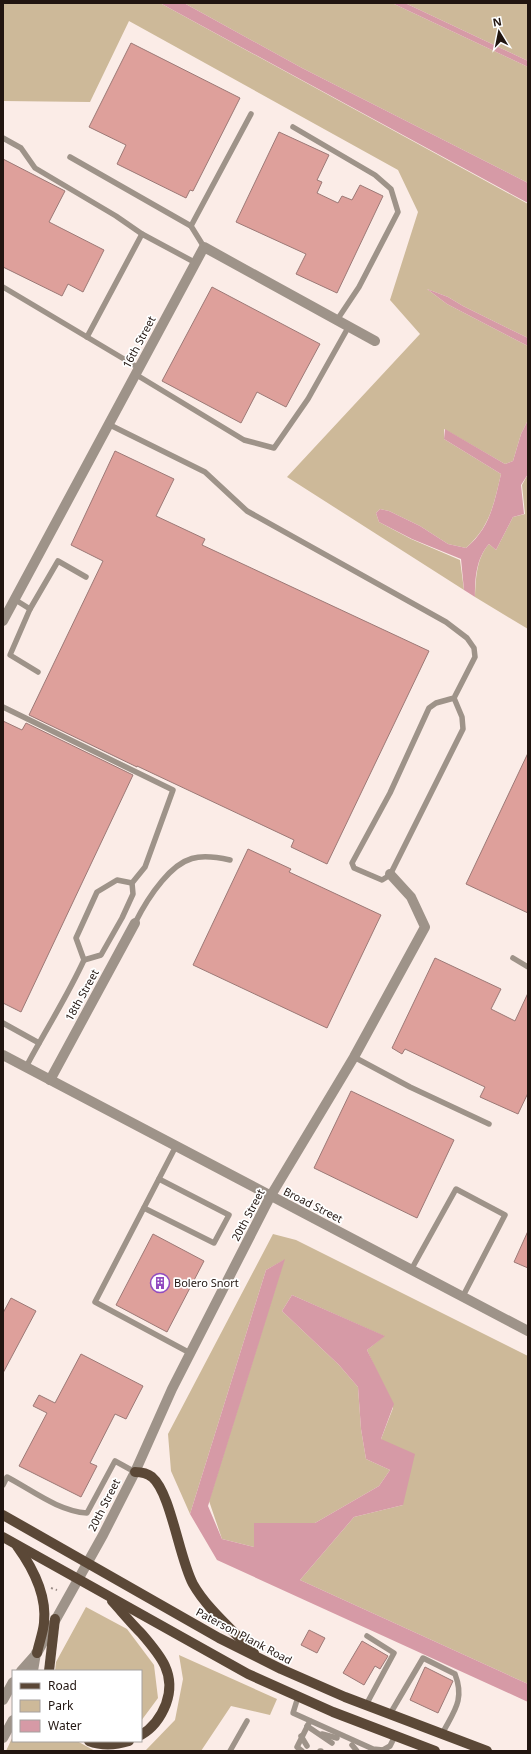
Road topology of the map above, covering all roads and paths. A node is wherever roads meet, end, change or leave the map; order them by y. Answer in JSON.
{"nodes":[{"id":1,"x":251,"y":114,"type":"dead end"},
{"id":2,"x":293,"y":127,"type":"dead end"},
{"id":3,"x":3,"y":138,"type":"edge"},
{"id":4,"x":70,"y":157,"type":"dead end"},
{"id":5,"x":191,"y":226,"type":"junction"},
{"id":6,"x":142,"y":234,"type":"junction"},
{"id":7,"x":204,"y":247,"type":"junction"},
{"id":8,"x":196,"y":263,"type":"junction"},
{"id":9,"x":3,"y":287,"type":"edge"},
{"id":10,"x":337,"y":320,"type":"junction"},
{"id":11,"x":349,"y":326,"type":"junction"},
{"id":12,"x":87,"y":337,"type":"junction"},
{"id":13,"x":375,"y":341,"type":"dead end"},
{"id":14,"x":137,"y":371,"type":"junction"},
{"id":15,"x":108,"y":424,"type":"junction"},
{"id":16,"x":86,"y":577,"type":"dead end"},
{"id":17,"x":14,"y":599,"type":"junction"},
{"id":18,"x":30,"y":609,"type":"junction"},
{"id":19,"x":3,"y":621,"type":"edge"},
{"id":20,"x":38,"y":672,"type":"dead end"},
{"id":21,"x":454,"y":698,"type":"junction"},
{"id":22,"x":3,"y":707,"type":"edge"},
{"id":23,"x":230,"y":860,"type":"dead end"},
{"id":24,"x":390,"y":874,"type":"junction"},
{"id":25,"x":132,"y":884,"type":"junction"},
{"id":26,"x":135,"y":923,"type":"joint"},
{"id":27,"x":513,"y":958,"type":"dead end"},
{"id":28,"x":84,"y":960,"type":"junction"},
{"id":29,"x":528,"y":967,"type":"edge"},
{"id":30,"x":3,"y":1023,"type":"edge"},
{"id":31,"x":39,"y":1043,"type":"junction"},
{"id":32,"x":3,"y":1055,"type":"edge"},
{"id":33,"x":354,"y":1057,"type":"junction"},
{"id":34,"x":26,"y":1067,"type":"junction"},
{"id":35,"x":50,"y":1080,"type":"junction"},
{"id":36,"x":489,"y":1124,"type":"dead end"},
{"id":37,"x":176,"y":1146,"type":"junction"},
{"id":38,"x":159,"y":1179,"type":"junction"},
{"id":39,"x":270,"y":1197,"type":"junction"},
{"id":40,"x":144,"y":1208,"type":"junction"},
{"id":41,"x":412,"y":1270,"type":"junction"},
{"id":42,"x":463,"y":1296,"type":"junction"},
{"id":43,"x":528,"y":1331,"type":"edge"},
{"id":44,"x":190,"y":1353,"type":"junction"},
{"id":45,"x":135,"y":1472,"type":"junction"},
{"id":46,"x":3,"y":1485,"type":"edge"},
{"id":47,"x":3,"y":1516,"type":"edge"},
{"id":48,"x":3,"y":1537,"type":"edge"},
{"id":49,"x":14,"y":1543,"type":"junction"},
{"id":50,"x":87,"y":1563,"type":"junction"},
{"id":51,"x":78,"y":1579,"type":"junction"},
{"id":52,"x":107,"y":1595,"type":"junction"},
{"id":53,"x":55,"y":1619,"type":"junction"},
{"id":54,"x":367,"y":1636,"type":"dead end"},
{"id":55,"x":37,"y":1653,"type":"junction"},
{"id":56,"x":260,"y":1659,"type":"junction"},
{"id":57,"x":22,"y":1670,"type":"edge"},
{"id":58,"x":33,"y":1670,"type":"edge"},
{"id":59,"x":49,"y":1670,"type":"edge"},
{"id":60,"x":12,"y":1684,"type":"edge"},
{"id":61,"x":298,"y":1697,"type":"junction"},
{"id":62,"x":3,"y":1700,"type":"edge"},
{"id":63,"x":366,"y":1705,"type":"junction"},
{"id":64,"x":390,"y":1714,"type":"junction"},
{"id":65,"x":247,"y":1721,"type":"dead end"},
{"id":66,"x":12,"y":1722,"type":"edge"},
{"id":67,"x":308,"y":1723,"type":"junction"},
{"id":68,"x":142,"y":1734,"type":"edge"},
{"id":69,"x":320,"y":1734,"type":"junction"},
{"id":70,"x":442,"y":1734,"type":"junction"},
{"id":71,"x":301,"y":1736,"type":"junction"},
{"id":72,"x":395,"y":1736,"type":"junction"},
{"id":73,"x":3,"y":1738,"type":"edge"},
{"id":74,"x":337,"y":1738,"type":"dead end"},
{"id":75,"x":93,"y":1742,"type":"edge"},
{"id":76,"x":124,"y":1742,"type":"edge"},
{"id":77,"x":332,"y":1743,"type":"dead end"},
{"id":78,"x":309,"y":1744,"type":"dead end"},
{"id":79,"x":352,"y":1745,"type":"dead end"},
{"id":80,"x":372,"y":1750,"type":"edge"},
{"id":81,"x":230,"y":1751,"type":"edge"},
{"id":82,"x":302,"y":1751,"type":"edge"},
{"id":83,"x":357,"y":1751,"type":"edge"},
{"id":84,"x":435,"y":1751,"type":"edge"},
{"id":85,"x":487,"y":1751,"type":"edge"}],
"edges":[{"from":1,"to":5,"type":"lane"},
{"from":2,"to":10,"type":"lane"},
{"from":3,"to":6,"type":"lane"},
{"from":4,"to":5,"type":"lane"},
{"from":5,"to":7,"type":"lane"},
{"from":6,"to":8,"type":"lane"},
{"from":6,"to":12,"type":"lane"},
{"from":7,"to":8,"type":"street","name":"16th Street"},
{"from":7,"to":10,"type":"street"},
{"from":8,"to":14,"type":"street","name":"16th Street"},
{"from":9,"to":12,"type":"lane"},
{"from":10,"to":11,"type":"street"},
{"from":11,"to":13,"type":"street"},
{"from":11,"to":14,"type":"lane"},
{"from":12,"to":14,"type":"lane"},
{"from":14,"to":15,"type":"street","name":"16th Street"},
{"from":15,"to":17,"type":"street","name":"16th Street"},
{"from":15,"to":21,"type":"lane"},
{"from":16,"to":18,"type":"lane"},
{"from":17,"to":18,"type":"lane"},
{"from":17,"to":19,"type":"street","name":"16th Street"},
{"from":18,"to":20,"type":"lane"},
{"from":21,"to":24,"type":"lane"},
{"from":21,"to":24,"type":"lane"},
{"from":22,"to":25,"type":"lane"},
{"from":23,"to":26,"type":"lane"},
{"from":24,"to":33,"type":"street","name":"20th Street"},
{"from":25,"to":28,"type":"lane"},
{"from":25,"to":28,"type":"lane"},
{"from":26,"to":35,"type":"street","name":"18th Street"},
{"from":27,"to":29,"type":"lane"},
{"from":28,"to":31,"type":"lane"},
{"from":30,"to":31,"type":"lane"},
{"from":31,"to":34,"type":"lane"},
{"from":32,"to":34,"type":"street","name":"Broad Street"},
{"from":33,"to":36,"type":"lane"},
{"from":33,"to":39,"type":"street","name":"20th Street"},
{"from":34,"to":35,"type":"street","name":"Broad Street"},
{"from":35,"to":37,"type":"street","name":"Broad Street"},
{"from":37,"to":38,"type":"lane"},
{"from":37,"to":39,"type":"street","name":"Broad Street"},
{"from":38,"to":40,"type":"lane"},
{"from":38,"to":40,"type":"lane"},
{"from":39,"to":41,"type":"street","name":"Broad Street"},
{"from":39,"to":44,"type":"street","name":"20th Street"},
{"from":40,"to":44,"type":"lane"},
{"from":41,"to":42,"type":"street","name":"Broad Street"},
{"from":41,"to":42,"type":"lane"},
{"from":42,"to":43,"type":"street","name":"Broad Street"},
{"from":44,"to":45,"type":"street","name":"20th Street"},
{"from":45,"to":46,"type":"lane"},
{"from":45,"to":50,"type":"street","name":"20th Street"},
{"from":45,"to":56,"type":"main road"},
{"from":47,"to":50,"type":"main road","name":"Paterson Plank Road"},
{"from":48,"to":49,"type":"main road"},
{"from":49,"to":51,"type":"main road"},
{"from":49,"to":55,"type":"main road"},
{"from":50,"to":51,"type":"street","name":"20th Street"},
{"from":50,"to":56,"type":"main road","name":"Paterson Plank Road"},
{"from":51,"to":52,"type":"main road"},
{"from":51,"to":53,"type":"street","name":"20th Street"},
{"from":52,"to":61,"type":"main road"},
{"from":52,"to":68,"type":"main road"},
{"from":53,"to":55,"type":"street","name":"20th Street"},
{"from":53,"to":59,"type":"main road"},
{"from":54,"to":63,"type":"lane"},
{"from":55,"to":57,"type":"street"},
{"from":55,"to":58,"type":"street"},
{"from":56,"to":63,"type":"main road","name":"Paterson Plank Road"},
{"from":60,"to":62,"type":"street"},
{"from":61,"to":67,"type":"lane"},
{"from":61,"to":72,"type":"main road"},
{"from":63,"to":64,"type":"main road","name":"Paterson Plank Road"},
{"from":64,"to":70,"type":"main road","name":"Paterson Plank Road"},
{"from":64,"to":70,"type":"lane"},
{"from":65,"to":81,"type":"lane"},
{"from":66,"to":73,"type":"street"},
{"from":67,"to":69,"type":"lane"},
{"from":67,"to":71,"type":"lane"},
{"from":67,"to":80,"type":"lane"},
{"from":69,"to":74,"type":"lane"},
{"from":69,"to":77,"type":"lane"},
{"from":70,"to":85,"type":"main road","name":"Paterson Plank Road"},
{"from":71,"to":78,"type":"lane"},
{"from":71,"to":82,"type":"lane"},
{"from":72,"to":80,"type":"lane"},
{"from":72,"to":84,"type":"main road"},
{"from":75,"to":76,"type":"main road"},
{"from":79,"to":83,"type":"lane"}]}
